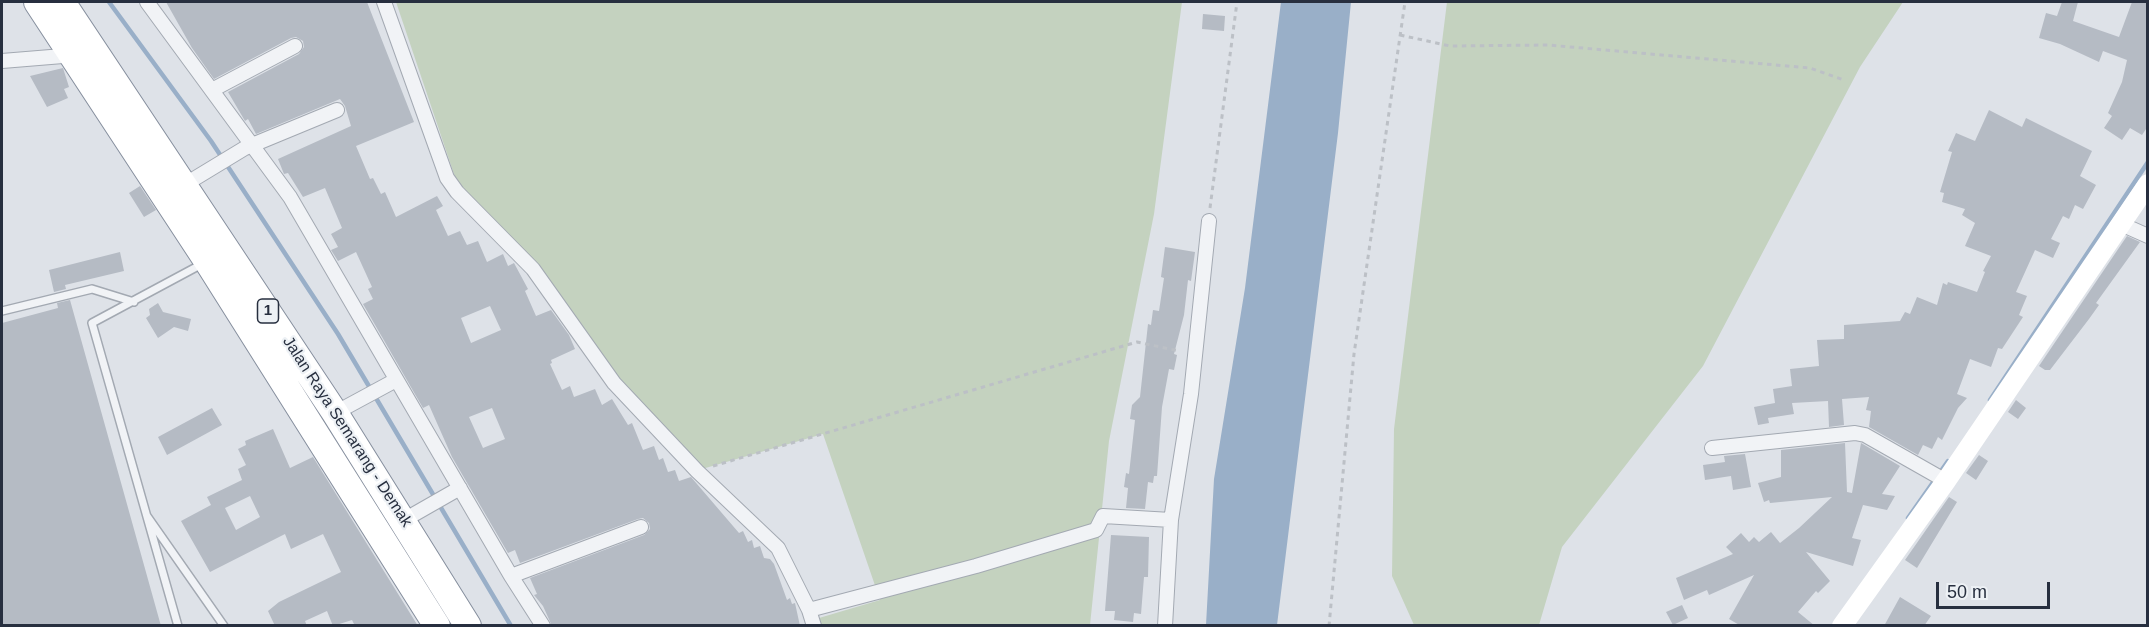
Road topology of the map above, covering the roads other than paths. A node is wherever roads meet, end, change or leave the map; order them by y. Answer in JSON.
{"nodes":[{"id":1,"x":37,"y":2,"type":"edge"},
{"id":2,"x":62,"y":2,"type":"edge"},
{"id":3,"x":147,"y":2,"type":"edge"},
{"id":4,"x":384,"y":2,"type":"edge"},
{"id":5,"x":295,"y":45,"type":"dead end"},
{"id":6,"x":83,"y":54,"type":"junction"},
{"id":7,"x":4,"y":58,"type":"edge"},
{"id":8,"x":212,"y":90,"type":"junction"},
{"id":9,"x":337,"y":110,"type":"dead end"},
{"id":10,"x":249,"y":146,"type":"junction"},
{"id":11,"x":2148,"y":184,"type":"edge"},
{"id":12,"x":184,"y":185,"type":"junction"},
{"id":13,"x":1209,"y":221,"type":"road end"},
{"id":14,"x":2121,"y":224,"type":"junction"},
{"id":15,"x":2148,"y":236,"type":"edge"},
{"id":16,"x":207,"y":261,"type":"junction"},
{"id":17,"x":134,"y":302,"type":"junction"},
{"id":18,"x":2,"y":311,"type":"edge"},
{"id":19,"x":393,"y":382,"type":"junction"},
{"id":20,"x":343,"y":409,"type":"junction"},
{"id":21,"x":1712,"y":448,"type":"dead end"},
{"id":22,"x":1946,"y":480,"type":"junction"},
{"id":23,"x":455,"y":491,"type":"junction"},
{"id":24,"x":143,"y":511,"type":"junction"},
{"id":25,"x":409,"y":517,"type":"junction"},
{"id":26,"x":1171,"y":520,"type":"junction"},
{"id":27,"x":641,"y":527,"type":"dead end"},
{"id":28,"x":511,"y":576,"type":"junction"},
{"id":29,"x":809,"y":610,"type":"junction"},
{"id":30,"x":178,"y":626,"type":"edge"},
{"id":31,"x":224,"y":626,"type":"edge"},
{"id":32,"x":437,"y":626,"type":"edge"},
{"id":33,"x":468,"y":626,"type":"edge"},
{"id":34,"x":543,"y":626,"type":"edge"},
{"id":35,"x":814,"y":626,"type":"edge"},
{"id":36,"x":1165,"y":626,"type":"edge"},
{"id":37,"x":1842,"y":626,"type":"edge"}],
"edges":[{"from":1,"to":6,"type":"highway","name":"Jalan Raya Semarang - Demak","number":"1"},
{"from":2,"to":6,"type":"highway","name":"Jalan Raya Semarang - Demak","number":"1"},
{"from":3,"to":8,"type":"street"},
{"from":4,"to":29,"type":"street"},
{"from":5,"to":8,"type":"street"},
{"from":6,"to":7,"type":"street"},
{"from":6,"to":12,"type":"highway","name":"Jalan Raya Semarang - Demak","number":"1"},
{"from":6,"to":16,"type":"highway","name":"Jalan Raya Semarang - Demak","number":"1"},
{"from":8,"to":10,"type":"street"},
{"from":9,"to":10,"type":"street"},
{"from":10,"to":12,"type":"street"},
{"from":10,"to":19,"type":"street"},
{"from":11,"to":14,"type":"street"},
{"from":12,"to":20,"type":"highway","name":"Jalan Raya Semarang - Demak","number":"1"},
{"from":13,"to":26,"type":"street"},
{"from":14,"to":15,"type":"street"},
{"from":14,"to":22,"type":"street"},
{"from":16,"to":17,"type":"lane"},
{"from":16,"to":32,"type":"highway","name":"Jalan Raya Semarang - Demak","number":"1"},
{"from":17,"to":18,"type":"lane"},
{"from":17,"to":24,"type":"lane"},
{"from":19,"to":20,"type":"street"},
{"from":19,"to":23,"type":"street"},
{"from":20,"to":25,"type":"highway","name":"Jalan Raya Semarang - Demak","number":"1"},
{"from":21,"to":22,"type":"street"},
{"from":22,"to":37,"type":"street"},
{"from":23,"to":25,"type":"street"},
{"from":23,"to":28,"type":"street"},
{"from":24,"to":30,"type":"lane"},
{"from":24,"to":31,"type":"lane"},
{"from":25,"to":33,"type":"highway","name":"Jalan Raya Semarang - Demak","number":"1"},
{"from":26,"to":29,"type":"street"},
{"from":26,"to":36,"type":"street"},
{"from":27,"to":28,"type":"street"},
{"from":28,"to":34,"type":"street"},
{"from":29,"to":35,"type":"street"}]}
